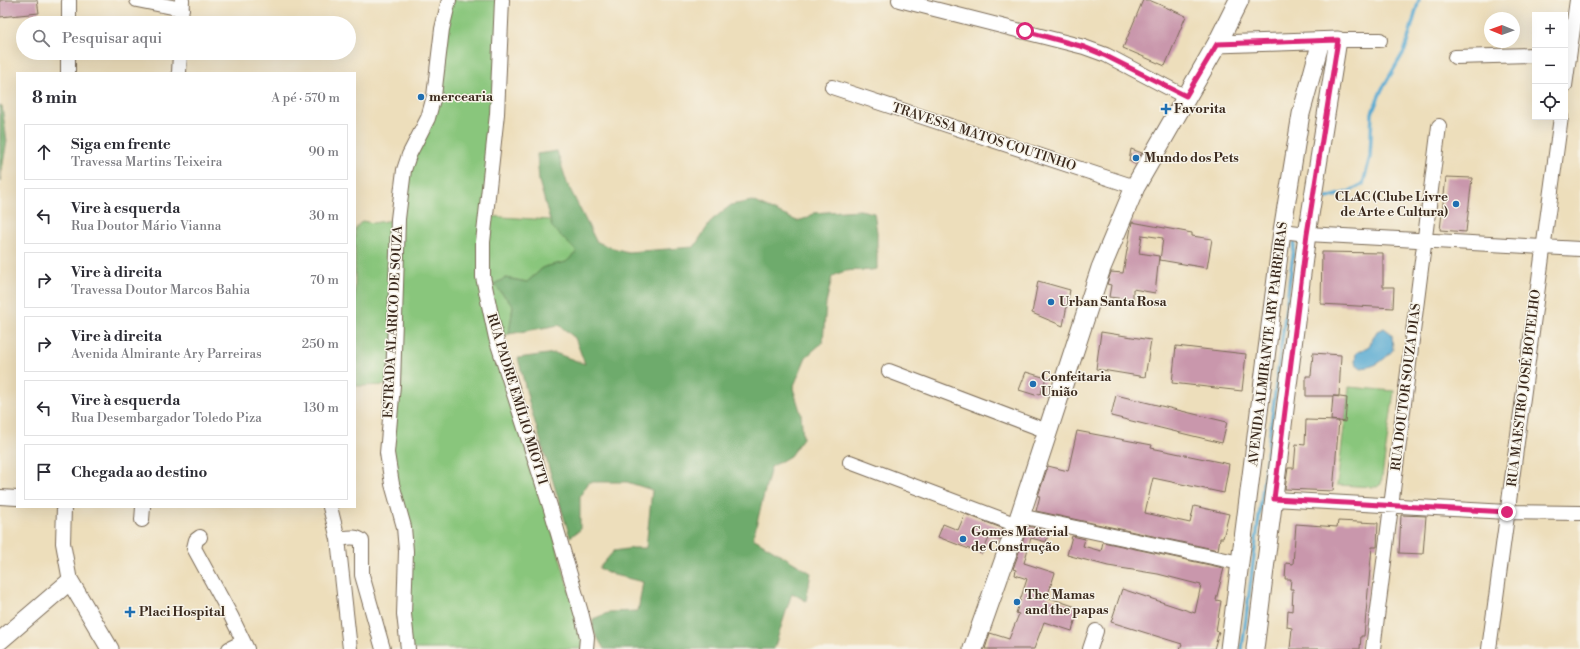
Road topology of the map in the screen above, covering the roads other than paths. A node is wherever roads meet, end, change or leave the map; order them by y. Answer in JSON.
{"nodes":[{"id":1,"x":69,"y":0,"type":"edge"},
{"id":2,"x":137,"y":0,"type":"edge"},
{"id":3,"x":449,"y":0,"type":"edge"},
{"id":4,"x":502,"y":0,"type":"edge"},
{"id":5,"x":899,"y":0,"type":"edge"},
{"id":6,"x":1239,"y":0,"type":"edge"},
{"id":7,"x":1577,"y":0,"type":"edge"},
{"id":8,"x":182,"y":11,"type":"edge"},
{"id":9,"x":69,"y":16,"type":"edge"},
{"id":10,"x":1338,"y":40,"type":"junction"},
{"id":11,"x":1380,"y":40,"type":"dead end"},
{"id":12,"x":1321,"y":41,"type":"junction"},
{"id":13,"x":1217,"y":44,"type":"junction"},
{"id":14,"x":1568,"y":50,"type":"edge"},
{"id":15,"x":1532,"y":55,"type":"edge"},
{"id":16,"x":1455,"y":57,"type":"dead end"},
{"id":17,"x":68,"y":60,"type":"edge"},
{"id":18,"x":180,"y":60,"type":"edge"},
{"id":19,"x":68,"y":72,"type":"edge"},
{"id":20,"x":179,"y":72,"type":"edge"},
{"id":21,"x":832,"y":87,"type":"dead end"},
{"id":22,"x":1186,"y":96,"type":"junction"},
{"id":23,"x":1561,"y":120,"type":"edge"},
{"id":24,"x":1439,"y":126,"type":"dead end"},
{"id":25,"x":1135,"y":187,"type":"junction"},
{"id":26,"x":1282,"y":231,"type":"junction"},
{"id":27,"x":1307,"y":234,"type":"junction"},
{"id":28,"x":1425,"y":239,"type":"junction"},
{"id":29,"x":1542,"y":246,"type":"junction"},
{"id":30,"x":1580,"y":249,"type":"edge"},
{"id":31,"x":888,"y":370,"type":"dead end"},
{"id":32,"x":1048,"y":431,"type":"junction"},
{"id":33,"x":850,"y":462,"type":"dead end"},
{"id":34,"x":0,"y":497,"type":"edge"},
{"id":35,"x":16,"y":498,"type":"edge"},
{"id":36,"x":1274,"y":499,"type":"junction"},
{"id":37,"x":1392,"y":506,"type":"junction"},
{"id":38,"x":64,"y":508,"type":"edge"},
{"id":39,"x":330,"y":508,"type":"edge"},
{"id":40,"x":1507,"y":512,"type":"junction"},
{"id":41,"x":1580,"y":513,"type":"edge"},
{"id":42,"x":1019,"y":521,"type":"junction"},
{"id":43,"x":200,"y":537,"type":"dead end"},
{"id":44,"x":338,"y":538,"type":"junction"},
{"id":45,"x":1240,"y":563,"type":"junction"},
{"id":46,"x":70,"y":582,"type":"junction"},
{"id":47,"x":1096,"y":631,"type":"dead end"},
{"id":48,"x":0,"y":641,"type":"edge"},
{"id":49,"x":245,"y":645,"type":"edge"},
{"id":50,"x":110,"y":649,"type":"edge"},
{"id":51,"x":229,"y":649,"type":"edge"},
{"id":52,"x":350,"y":649,"type":"edge"},
{"id":53,"x":383,"y":649,"type":"edge"},
{"id":54,"x":408,"y":649,"type":"edge"},
{"id":55,"x":586,"y":649,"type":"edge"},
{"id":56,"x":973,"y":649,"type":"edge"},
{"id":57,"x":1090,"y":649,"type":"edge"},
{"id":58,"x":1228,"y":649,"type":"edge"},
{"id":59,"x":1255,"y":649,"type":"edge"},
{"id":60,"x":1374,"y":649,"type":"edge"},
{"id":61,"x":1489,"y":649,"type":"edge"}],
"edges":[{"from":1,"to":9,"type":"street"},
{"from":2,"to":8,"type":"street"},
{"from":3,"to":54,"type":"street","name":"ESTRADA ALARICO DE SOUZA"},
{"from":4,"to":55,"type":"street","name":"RUA PADRE EMÍLIO MIOTTI"},
{"from":5,"to":22,"type":"street"},
{"from":6,"to":13,"type":"main road"},
{"from":7,"to":14,"type":"street"},
{"from":10,"to":11,"type":"street"},
{"from":10,"to":12,"type":"street"},
{"from":10,"to":27,"type":"street","name":"AVENIDA ALMIRANTE ARY PARREIRAS"},
{"from":12,"to":13,"type":"street"},
{"from":12,"to":26,"type":"street","name":"AVENIDA ALMIRANTE ARY PARREIRAS"},
{"from":13,"to":22,"type":"main road"},
{"from":15,"to":16,"type":"street"},
{"from":17,"to":19,"type":"street"},
{"from":18,"to":20,"type":"street"},
{"from":21,"to":25,"type":"street","name":"TRAVESSA MATOS COUTINHO"},
{"from":22,"to":25,"type":"main road"},
{"from":23,"to":29,"type":"street","name":"RUA MAESTRO JOSÉ BOTELHO"},
{"from":24,"to":28,"type":"street","name":"RUA DOUTOR SOUZA DIAS"},
{"from":25,"to":32,"type":"main road"},
{"from":26,"to":27,"type":"street"},
{"from":26,"to":45,"type":"street","name":"AVENIDA ALMIRANTE ARY PARREIRAS"},
{"from":27,"to":28,"type":"street"},
{"from":27,"to":36,"type":"street","name":"AVENIDA ALMIRANTE ARY PARREIRAS"},
{"from":28,"to":29,"type":"street"},
{"from":28,"to":37,"type":"street","name":"RUA DOUTOR SOUZA DIAS"},
{"from":29,"to":30,"type":"street"},
{"from":29,"to":40,"type":"street","name":"RUA MAESTRO JOSÉ BOTELHO"},
{"from":31,"to":32,"type":"street"},
{"from":32,"to":42,"type":"main road"},
{"from":33,"to":42,"type":"street"},
{"from":34,"to":35,"type":"street"},
{"from":36,"to":37,"type":"street"},
{"from":36,"to":59,"type":"street","name":"AVENIDA ALMIRANTE ARY PARREIRAS"},
{"from":37,"to":40,"type":"street"},
{"from":37,"to":60,"type":"street","name":"RUA DOUTOR SOUZA DIAS"},
{"from":38,"to":46,"type":"street"},
{"from":39,"to":44,"type":"street"},
{"from":40,"to":41,"type":"street"},
{"from":40,"to":61,"type":"street","name":"RUA MAESTRO JOSÉ BOTELHO"},
{"from":42,"to":45,"type":"street"},
{"from":42,"to":56,"type":"main road"},
{"from":43,"to":49,"type":"street"},
{"from":44,"to":52,"type":"street"},
{"from":44,"to":53,"type":"street"},
{"from":45,"to":58,"type":"street","name":"AVENIDA ALMIRANTE ARY PARREIRAS"},
{"from":46,"to":48,"type":"street"},
{"from":46,"to":50,"type":"street"},
{"from":47,"to":57,"type":"street"},
{"from":49,"to":51,"type":"street"}]}
